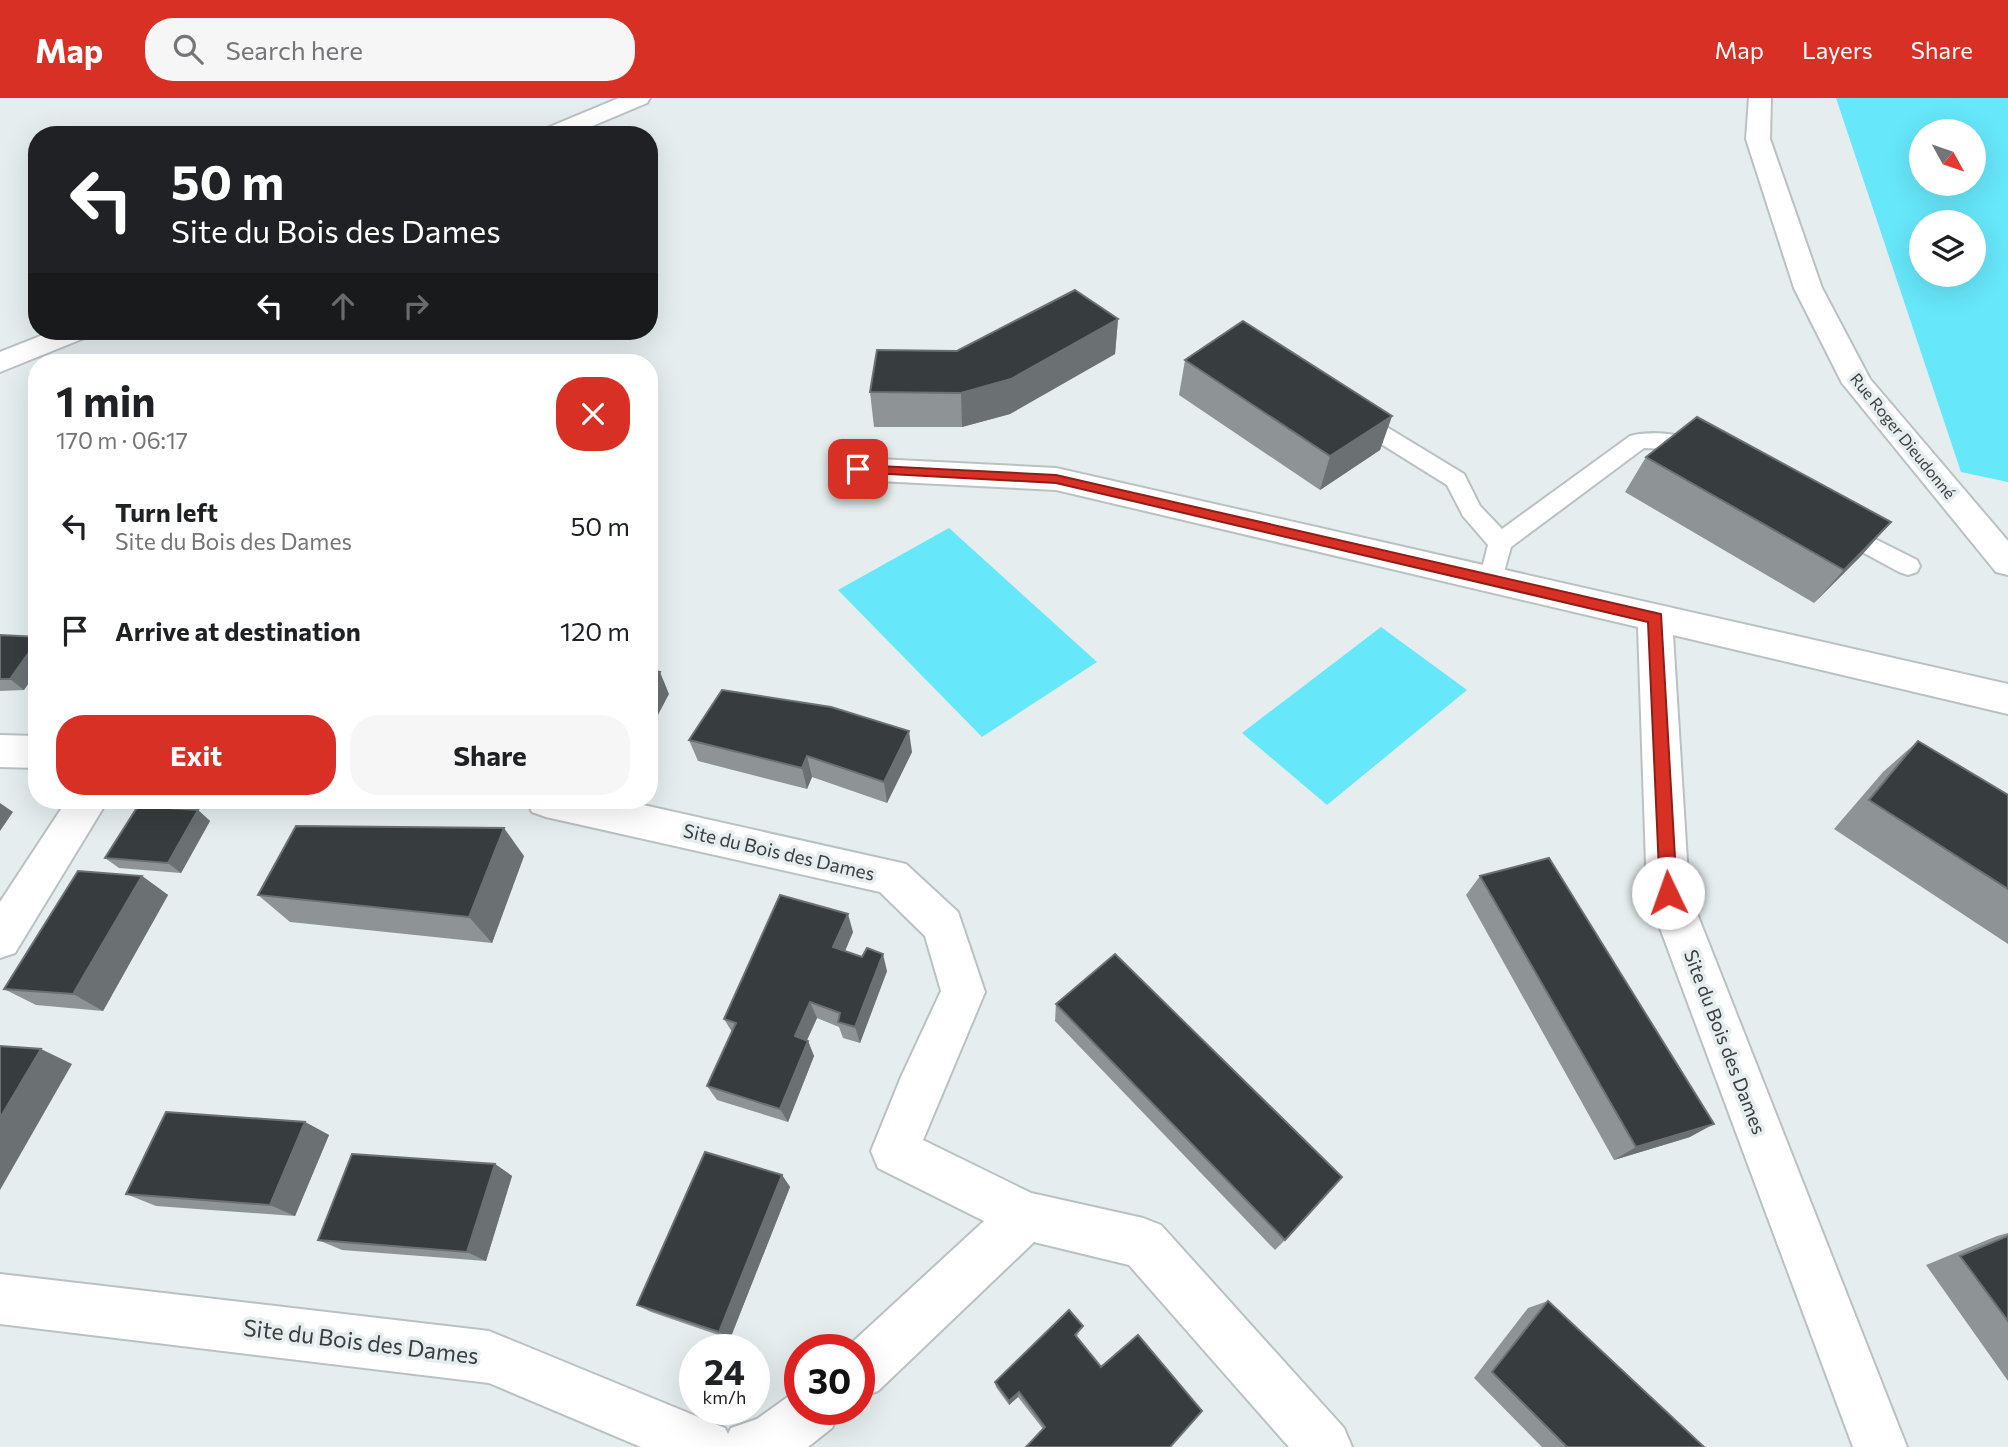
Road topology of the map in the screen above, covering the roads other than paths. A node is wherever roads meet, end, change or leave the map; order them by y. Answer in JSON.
{"nodes":[{"id":1,"x":639,"y":98,"type":"edge"},
{"id":2,"x":1760,"y":98,"type":"edge"},
{"id":3,"x":572,"y":126,"type":"edge"},
{"id":4,"x":55,"y":340,"type":"edge"},
{"id":5,"x":0,"y":363,"type":"edge"},
{"id":6,"x":1340,"y":408,"type":"edge"},
{"id":7,"x":1717,"y":462,"type":"edge"},
{"id":8,"x":858,"y":469,"type":"dead end"},
{"id":9,"x":1824,"y":521,"type":"edge"},
{"id":10,"x":1500,"y":542,"type":"junction"},
{"id":11,"x":2008,"y":563,"type":"edge"},
{"id":12,"x":1908,"y":566,"type":"dead end"},
{"id":13,"x":1491,"y":580,"type":"junction"},
{"id":14,"x":1656,"y":618,"type":"junction"},
{"id":15,"x":2008,"y":699,"type":"edge"},
{"id":16,"x":0,"y":751,"type":"edge"},
{"id":17,"x":28,"y":752,"type":"edge"},
{"id":18,"x":82,"y":809,"type":"edge"},
{"id":19,"x":586,"y":809,"type":"edge"},
{"id":20,"x":0,"y":939,"type":"edge"},
{"id":21,"x":1026,"y":1216,"type":"junction"},
{"id":22,"x":0,"y":1299,"type":"edge"},
{"id":23,"x":875,"y":1357,"type":"edge"},
{"id":24,"x":792,"y":1425,"type":"edge"},
{"id":25,"x":706,"y":1447,"type":"edge"},
{"id":26,"x":750,"y":1447,"type":"edge"},
{"id":27,"x":1325,"y":1447,"type":"edge"},
{"id":28,"x":1880,"y":1447,"type":"edge"}],
"edges":[{"from":1,"to":3,"type":"street"},
{"from":2,"to":11,"type":"street","name":"Rue Roger Dieudonné"},
{"from":4,"to":5,"type":"street"},
{"from":6,"to":10,"type":"lane"},
{"from":7,"to":10,"type":"lane"},
{"from":8,"to":13,"type":"street"},
{"from":9,"to":12,"type":"lane"},
{"from":10,"to":13,"type":"lane"},
{"from":13,"to":14,"type":"street"},
{"from":14,"to":15,"type":"street"},
{"from":14,"to":28,"type":"street","name":"Site du Bois des Dames"},
{"from":16,"to":17,"type":"street"},
{"from":18,"to":20,"type":"street"},
{"from":19,"to":21,"type":"street","name":"Site du Bois des Dames"},
{"from":21,"to":23,"type":"street"},
{"from":21,"to":27,"type":"street","name":"Site du Bois des Dames"},
{"from":22,"to":25,"type":"street","name":"Site du Bois des Dames"},
{"from":24,"to":26,"type":"street"}]}
